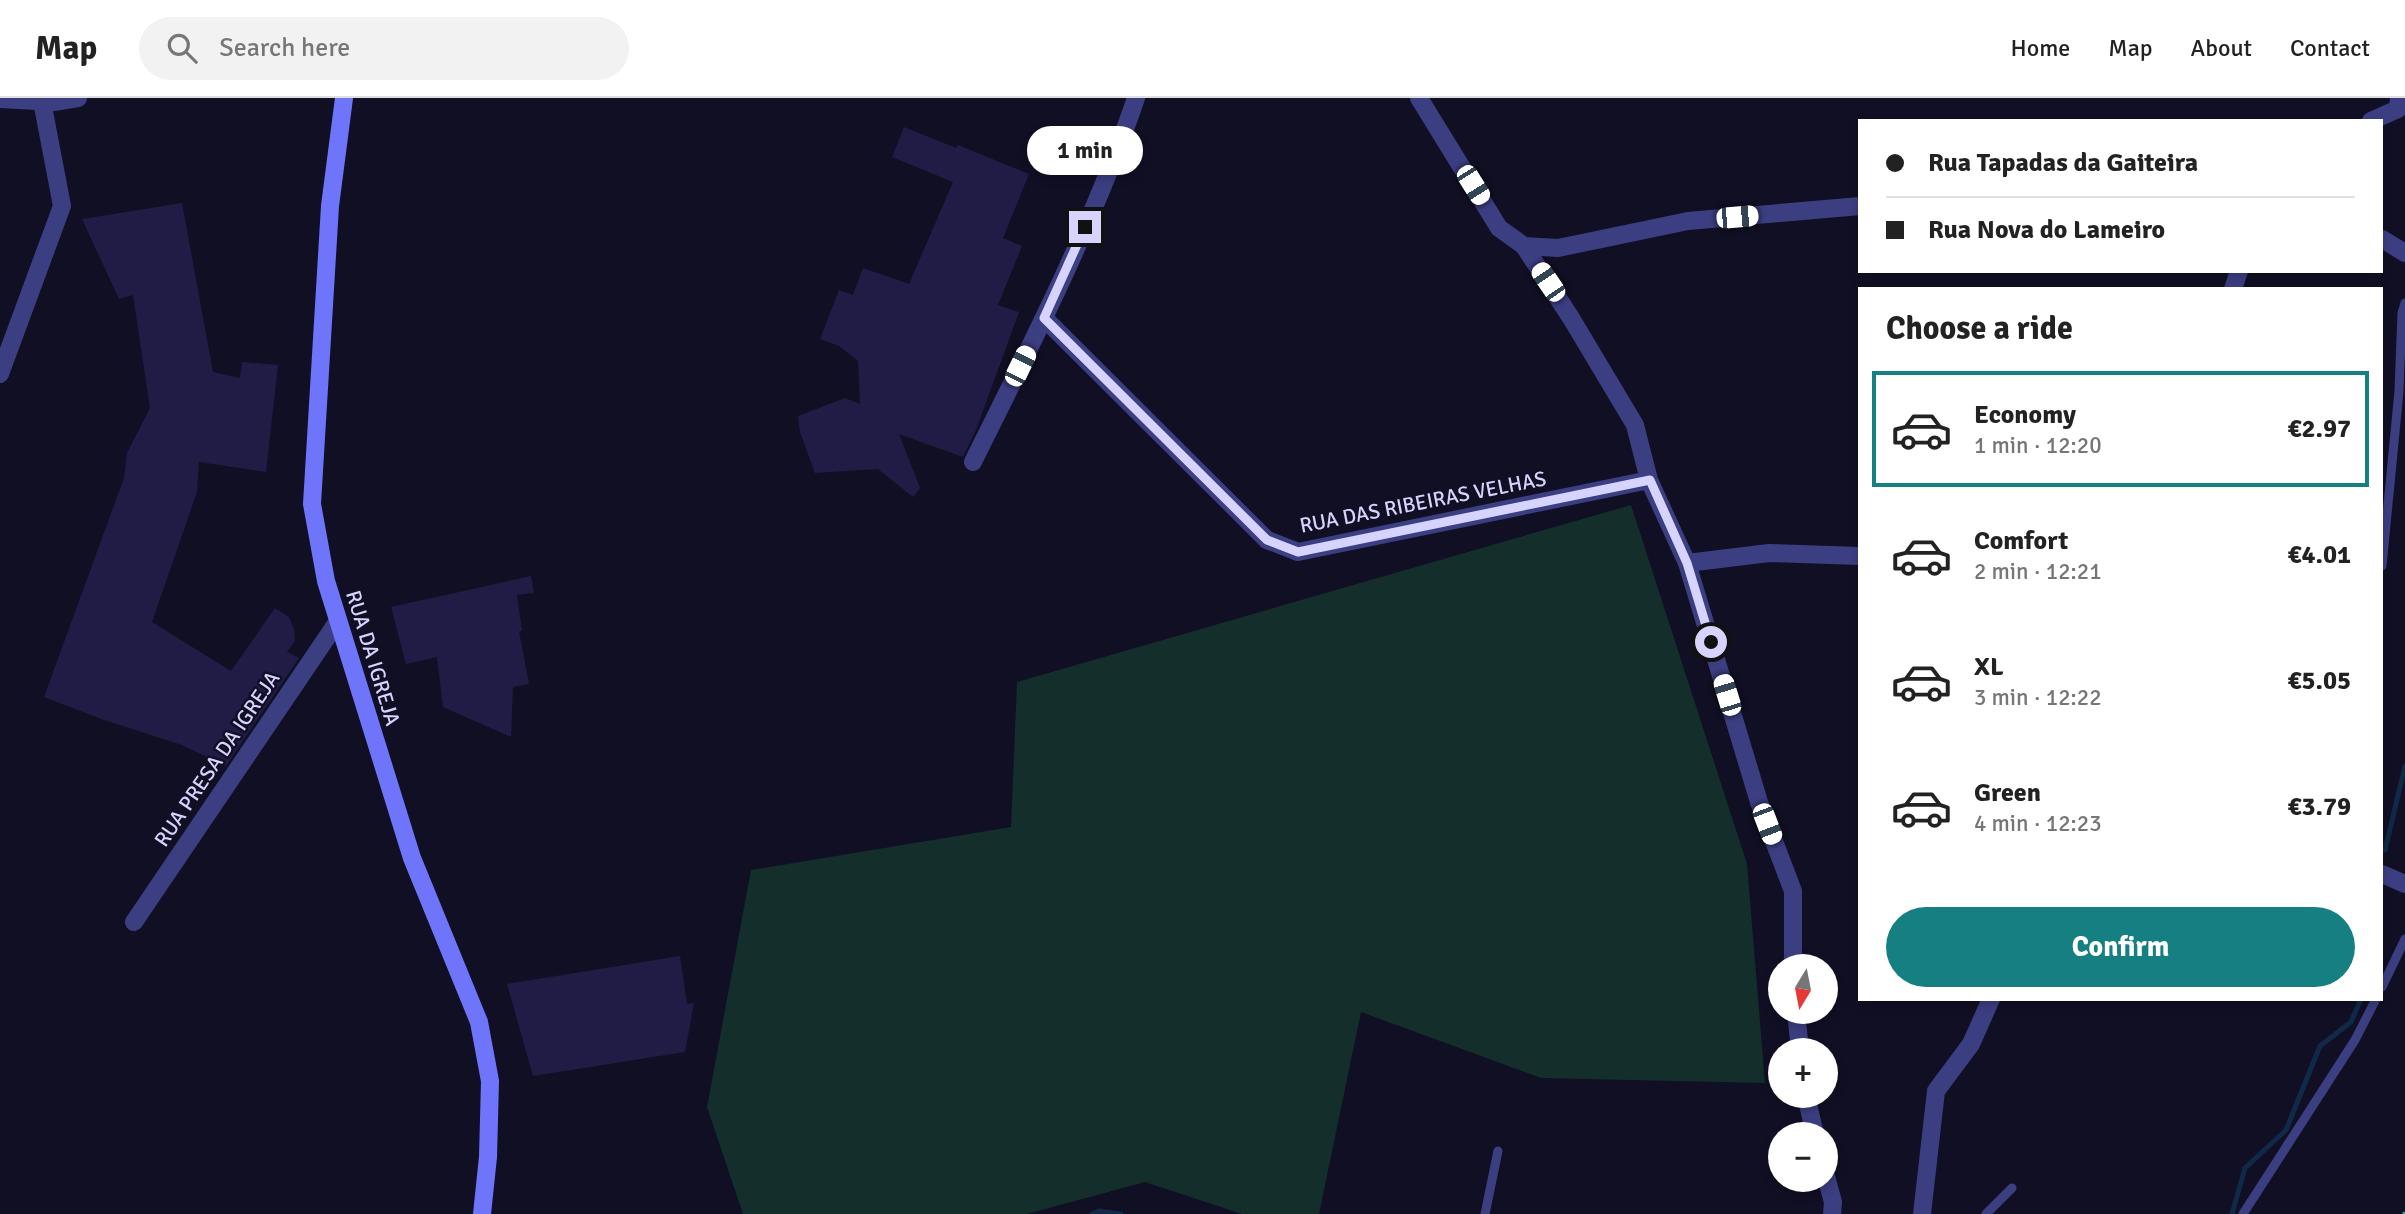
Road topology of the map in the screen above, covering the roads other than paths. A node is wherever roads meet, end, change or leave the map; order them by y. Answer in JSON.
{"nodes":[{"id":1,"x":78,"y":98,"type":"edge"},
{"id":2,"x":344,"y":98,"type":"edge"},
{"id":3,"x":1136,"y":98,"type":"edge"},
{"id":4,"x":1419,"y":98,"type":"edge"},
{"id":5,"x":0,"y":99,"type":"edge"},
{"id":6,"x":41,"y":101,"type":"junction"},
{"id":7,"x":2399,"y":103,"type":"edge"},
{"id":8,"x":2374,"y":119,"type":"edge"},
{"id":9,"x":1858,"y":206,"type":"edge"},
{"id":10,"x":2383,"y":240,"type":"edge"},
{"id":11,"x":1524,"y":246,"type":"junction"},
{"id":12,"x":2405,"y":253,"type":"edge"},
{"id":13,"x":2405,"y":303,"type":"edge"},
{"id":14,"x":1044,"y":318,"type":"junction"},
{"id":15,"x":0,"y":374,"type":"edge"},
{"id":16,"x":972,"y":462,"type":"dead end"},
{"id":17,"x":1650,"y":480,"type":"junction"},
{"id":18,"x":1858,"y":556,"type":"edge"},
{"id":19,"x":2383,"y":556,"type":"edge"},
{"id":20,"x":1687,"y":563,"type":"junction"},
{"id":21,"x":338,"y":621,"type":"junction"},
{"id":22,"x":2383,"y":874,"type":"edge"},
{"id":23,"x":2405,"y":884,"type":"edge"},
{"id":24,"x":134,"y":922,"type":"dead end"},
{"id":25,"x":2405,"y":939,"type":"edge"},
{"id":26,"x":1794,"y":954,"type":"edge"},
{"id":27,"x":2383,"y":985,"type":"edge"},
{"id":28,"x":1991,"y":1001,"type":"edge"},
{"id":29,"x":2375,"y":1001,"type":"edge"},
{"id":30,"x":1498,"y":1151,"type":"dead end"},
{"id":31,"x":2012,"y":1188,"type":"dead end"},
{"id":32,"x":1830,"y":1192,"type":"edge"},
{"id":33,"x":482,"y":1214,"type":"edge"},
{"id":34,"x":1485,"y":1214,"type":"edge"},
{"id":35,"x":1832,"y":1214,"type":"edge"},
{"id":36,"x":1922,"y":1214,"type":"edge"},
{"id":37,"x":1986,"y":1214,"type":"edge"},
{"id":38,"x":2242,"y":1214,"type":"edge"}],
"edges":[{"from":1,"to":6,"type":"street"},
{"from":2,"to":21,"type":"main road","name":"RUA DA IGREJA"},
{"from":3,"to":14,"type":"street"},
{"from":4,"to":11,"type":"street"},
{"from":5,"to":6,"type":"street"},
{"from":6,"to":15,"type":"street"},
{"from":7,"to":8,"type":"street"},
{"from":9,"to":11,"type":"street"},
{"from":10,"to":12,"type":"street"},
{"from":11,"to":17,"type":"street"},
{"from":13,"to":19,"type":"lane"},
{"from":14,"to":16,"type":"street"},
{"from":14,"to":17,"type":"street","name":"RUA DAS RIBEIRAS VELHAS"},
{"from":17,"to":20,"type":"street"},
{"from":18,"to":20,"type":"street"},
{"from":20,"to":26,"type":"street"},
{"from":21,"to":24,"type":"street","name":"RUA PRESA DA IGREJA"},
{"from":21,"to":33,"type":"main road","name":"RUA DA IGREJA"},
{"from":22,"to":23,"type":"street"},
{"from":25,"to":27,"type":"lane"},
{"from":28,"to":36,"type":"street"},
{"from":29,"to":38,"type":"lane"},
{"from":30,"to":34,"type":"lane"},
{"from":31,"to":37,"type":"lane"},
{"from":32,"to":35,"type":"street"}]}
